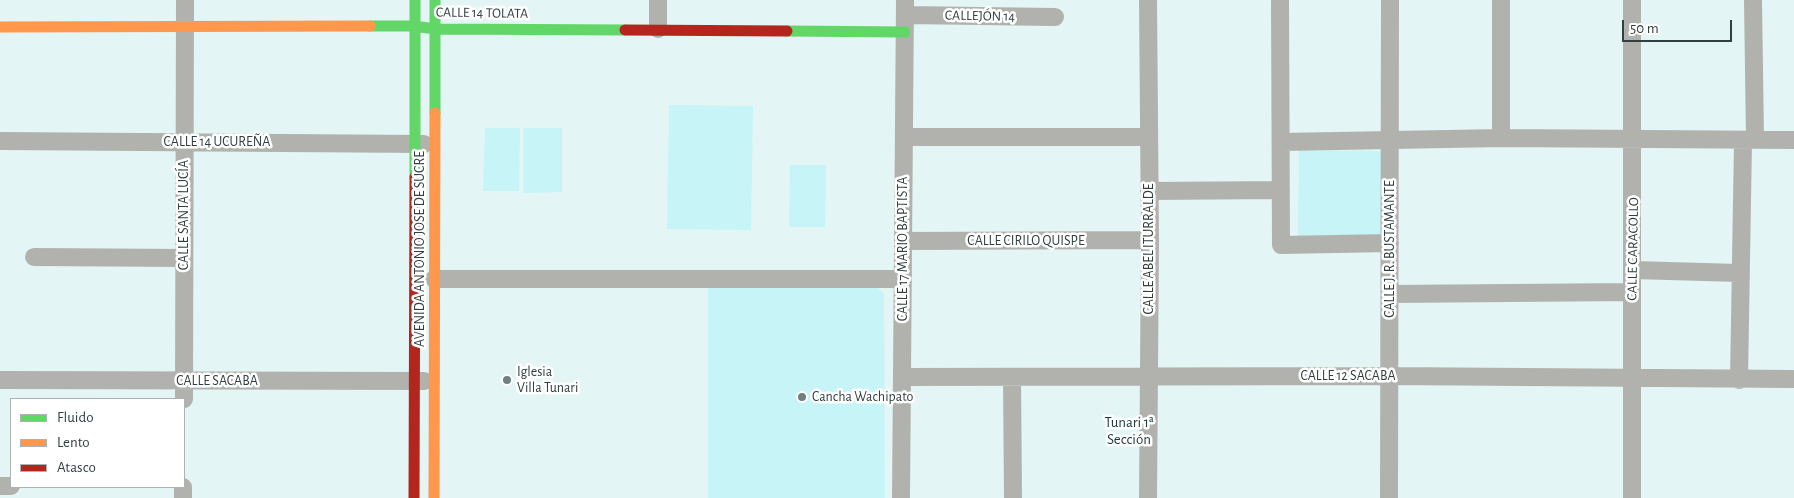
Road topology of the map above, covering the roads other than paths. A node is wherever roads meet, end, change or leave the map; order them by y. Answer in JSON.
{"nodes":[{"id":1,"x":185,"y":0,"type":"edge"},
{"id":2,"x":414,"y":0,"type":"edge"},
{"id":3,"x":435,"y":0,"type":"edge"},
{"id":4,"x":658,"y":0,"type":"edge"},
{"id":5,"x":1148,"y":0,"type":"edge"},
{"id":6,"x":1280,"y":0,"type":"edge"},
{"id":7,"x":1390,"y":0,"type":"edge"},
{"id":8,"x":1501,"y":0,"type":"edge"},
{"id":9,"x":1632,"y":0,"type":"edge"},
{"id":10,"x":1753,"y":0,"type":"edge"},
{"id":11,"x":905,"y":16,"type":"edge"},
{"id":12,"x":1054,"y":17,"type":"dead end"},
{"id":13,"x":185,"y":26,"type":"junction"},
{"id":14,"x":414,"y":26,"type":"junction"},
{"id":15,"x":0,"y":27,"type":"edge"},
{"id":16,"x":435,"y":29,"type":"junction"},
{"id":17,"x":658,"y":29,"type":"junction"},
{"id":18,"x":904,"y":137,"type":"junction"},
{"id":19,"x":1149,"y":137,"type":"junction"},
{"id":20,"x":1501,"y":138,"type":"junction"},
{"id":21,"x":1634,"y":139,"type":"junction"},
{"id":22,"x":1749,"y":140,"type":"junction"},
{"id":23,"x":1794,"y":140,"type":"edge"},
{"id":24,"x":0,"y":141,"type":"edge"},
{"id":25,"x":1390,"y":141,"type":"junction"},
{"id":26,"x":184,"y":142,"type":"junction"},
{"id":27,"x":1282,"y":142,"type":"junction"},
{"id":28,"x":414,"y":144,"type":"junction"},
{"id":29,"x":435,"y":144,"type":"junction"},
{"id":30,"x":1281,"y":190,"type":"junction"},
{"id":31,"x":1149,"y":191,"type":"junction"},
{"id":32,"x":1150,"y":240,"type":"junction"},
{"id":33,"x":903,"y":241,"type":"junction"},
{"id":34,"x":1390,"y":243,"type":"junction"},
{"id":35,"x":34,"y":257,"type":"dead end"},
{"id":36,"x":184,"y":258,"type":"junction"},
{"id":37,"x":1633,"y":270,"type":"junction"},
{"id":38,"x":1740,"y":273,"type":"junction"},
{"id":39,"x":434,"y":279,"type":"junction"},
{"id":40,"x":903,"y":279,"type":"junction"},
{"id":41,"x":1632,"y":292,"type":"junction"},
{"id":42,"x":1390,"y":294,"type":"junction"},
{"id":43,"x":1149,"y":376,"type":"junction"},
{"id":44,"x":1389,"y":376,"type":"junction"},
{"id":45,"x":902,"y":377,"type":"junction"},
{"id":46,"x":1012,"y":378,"type":"junction"},
{"id":47,"x":1633,"y":379,"type":"junction"},
{"id":48,"x":1794,"y":379,"type":"edge"},
{"id":49,"x":0,"y":380,"type":"edge"},
{"id":50,"x":434,"y":380,"type":"junction"},
{"id":51,"x":1739,"y":380,"type":"junction"},
{"id":52,"x":184,"y":381,"type":"junction"},
{"id":53,"x":414,"y":381,"type":"junction"},
{"id":54,"x":184,"y":398,"type":"edge"},
{"id":55,"x":414,"y":498,"type":"edge"},
{"id":56,"x":434,"y":498,"type":"edge"},
{"id":57,"x":902,"y":498,"type":"edge"},
{"id":58,"x":1013,"y":498,"type":"edge"},
{"id":59,"x":1148,"y":498,"type":"edge"},
{"id":60,"x":1389,"y":498,"type":"edge"},
{"id":61,"x":1632,"y":498,"type":"edge"}],
"edges":[{"from":1,"to":13,"type":"street","name":"CALLE SANTA LUCÍA"},
{"from":2,"to":14,"type":"main road","name":"AVENIDA ANTONIO JOSE DE SUCRE"},
{"from":3,"to":16,"type":"main road","name":"AVENIDA ANTONIO JOSE DE SUCRE"},
{"from":4,"to":17,"type":"street"},
{"from":5,"to":19,"type":"street","name":"CALLE ABEL ITURRALDE"},
{"from":6,"to":27,"type":"street"},
{"from":7,"to":25,"type":"street","name":"CALLE J. R. BUSTAMANTE"},
{"from":8,"to":20,"type":"street"},
{"from":9,"to":21,"type":"street","name":"CALLE CARACOLLO"},
{"from":10,"to":22,"type":"street"},
{"from":11,"to":12,"type":"street","name":"CALLEJÓN 14"},
{"from":11,"to":17,"type":"main road","name":"CALLE 14 TOLATA"},
{"from":11,"to":18,"type":"street","name":"CALLE 17 MARIO BAPTISTA"},
{"from":13,"to":14,"type":"main road","name":"CALLE 14 TOLATA"},
{"from":13,"to":15,"type":"main road","name":"CALLE 14 TOLATA"},
{"from":13,"to":26,"type":"street","name":"CALLE SANTA LUCÍA"},
{"from":14,"to":16,"type":"main road","name":"CALLE 14 TOLATA"},
{"from":14,"to":28,"type":"main road","name":"AVENIDA ANTONIO JOSE DE SUCRE"},
{"from":16,"to":17,"type":"main road","name":"CALLE 14 TOLATA"},
{"from":16,"to":29,"type":"main road","name":"AVENIDA ANTONIO JOSE DE SUCRE"},
{"from":18,"to":19,"type":"street"},
{"from":18,"to":33,"type":"street","name":"CALLE 17 MARIO BAPTISTA"},
{"from":19,"to":31,"type":"street","name":"CALLE ABEL ITURRALDE"},
{"from":20,"to":21,"type":"street"},
{"from":20,"to":25,"type":"street"},
{"from":21,"to":22,"type":"street"},
{"from":21,"to":37,"type":"street","name":"CALLE CARACOLLO"},
{"from":22,"to":23,"type":"street"},
{"from":22,"to":38,"type":"street"},
{"from":24,"to":26,"type":"street","name":"CALLE 14 UCUREÑA"},
{"from":25,"to":27,"type":"street"},
{"from":25,"to":34,"type":"street","name":"CALLE J. R. BUSTAMANTE"},
{"from":26,"to":28,"type":"street","name":"CALLE 14 UCUREÑA"},
{"from":26,"to":36,"type":"street","name":"CALLE SANTA LUCÍA"},
{"from":27,"to":30,"type":"street"},
{"from":28,"to":29,"type":"street","name":"CALLE 14 UCUREÑA"},
{"from":28,"to":53,"type":"main road","name":"AVENIDA ANTONIO JOSE DE SUCRE"},
{"from":29,"to":39,"type":"main road","name":"AVENIDA ANTONIO JOSE DE SUCRE"},
{"from":30,"to":31,"type":"street"},
{"from":30,"to":34,"type":"street"},
{"from":31,"to":32,"type":"street","name":"CALLE ABEL ITURRALDE"},
{"from":32,"to":33,"type":"street","name":"CALLE CIRILO QUISPE"},
{"from":32,"to":43,"type":"street","name":"CALLE ABEL ITURRALDE"},
{"from":33,"to":40,"type":"street","name":"CALLE 17 MARIO BAPTISTA"},
{"from":34,"to":42,"type":"street","name":"CALLE J. R. BUSTAMANTE"},
{"from":35,"to":36,"type":"street"},
{"from":36,"to":52,"type":"street","name":"CALLE SANTA LUCÍA"},
{"from":37,"to":38,"type":"street"},
{"from":37,"to":41,"type":"street","name":"CALLE CARACOLLO"},
{"from":38,"to":51,"type":"street"},
{"from":39,"to":40,"type":"street"},
{"from":39,"to":50,"type":"main road","name":"AVENIDA ANTONIO JOSE DE SUCRE"},
{"from":40,"to":45,"type":"street","name":"CALLE 17 MARIO BAPTISTA"},
{"from":41,"to":42,"type":"street"},
{"from":41,"to":47,"type":"street","name":"CALLE CARACOLLO"},
{"from":42,"to":44,"type":"street","name":"CALLE J. R. BUSTAMANTE"},
{"from":43,"to":44,"type":"street","name":"CALLE 12 SACABA"},
{"from":43,"to":46,"type":"street","name":"CALLE 12 SACABA"},
{"from":43,"to":59,"type":"street","name":"CALLE ABEL ITURRALDE"},
{"from":44,"to":47,"type":"street","name":"CALLE 12 SACABA"},
{"from":44,"to":60,"type":"street","name":"CALLE J. R. BUSTAMANTE"},
{"from":45,"to":46,"type":"street","name":"CALLE 12 SACABA"},
{"from":45,"to":57,"type":"street","name":"CALLE 17 MARIO BAPTISTA"},
{"from":46,"to":58,"type":"street"},
{"from":47,"to":51,"type":"street","name":"CALLE 12 SACABA"},
{"from":47,"to":61,"type":"street","name":"CALLE CARACOLLO"},
{"from":48,"to":51,"type":"street","name":"CALLE 12 SACABA"},
{"from":49,"to":52,"type":"street","name":"CALLE SACABA"},
{"from":50,"to":53,"type":"street","name":"CALLE SACABA"},
{"from":50,"to":56,"type":"main road","name":"AVENIDA ANTONIO JOSE DE SUCRE"},
{"from":52,"to":53,"type":"street","name":"CALLE SACABA"},
{"from":52,"to":54,"type":"street","name":"CALLE SANTA LUCÍA"},
{"from":53,"to":55,"type":"main road","name":"AVENIDA ANTONIO JOSE DE SUCRE"}]}
